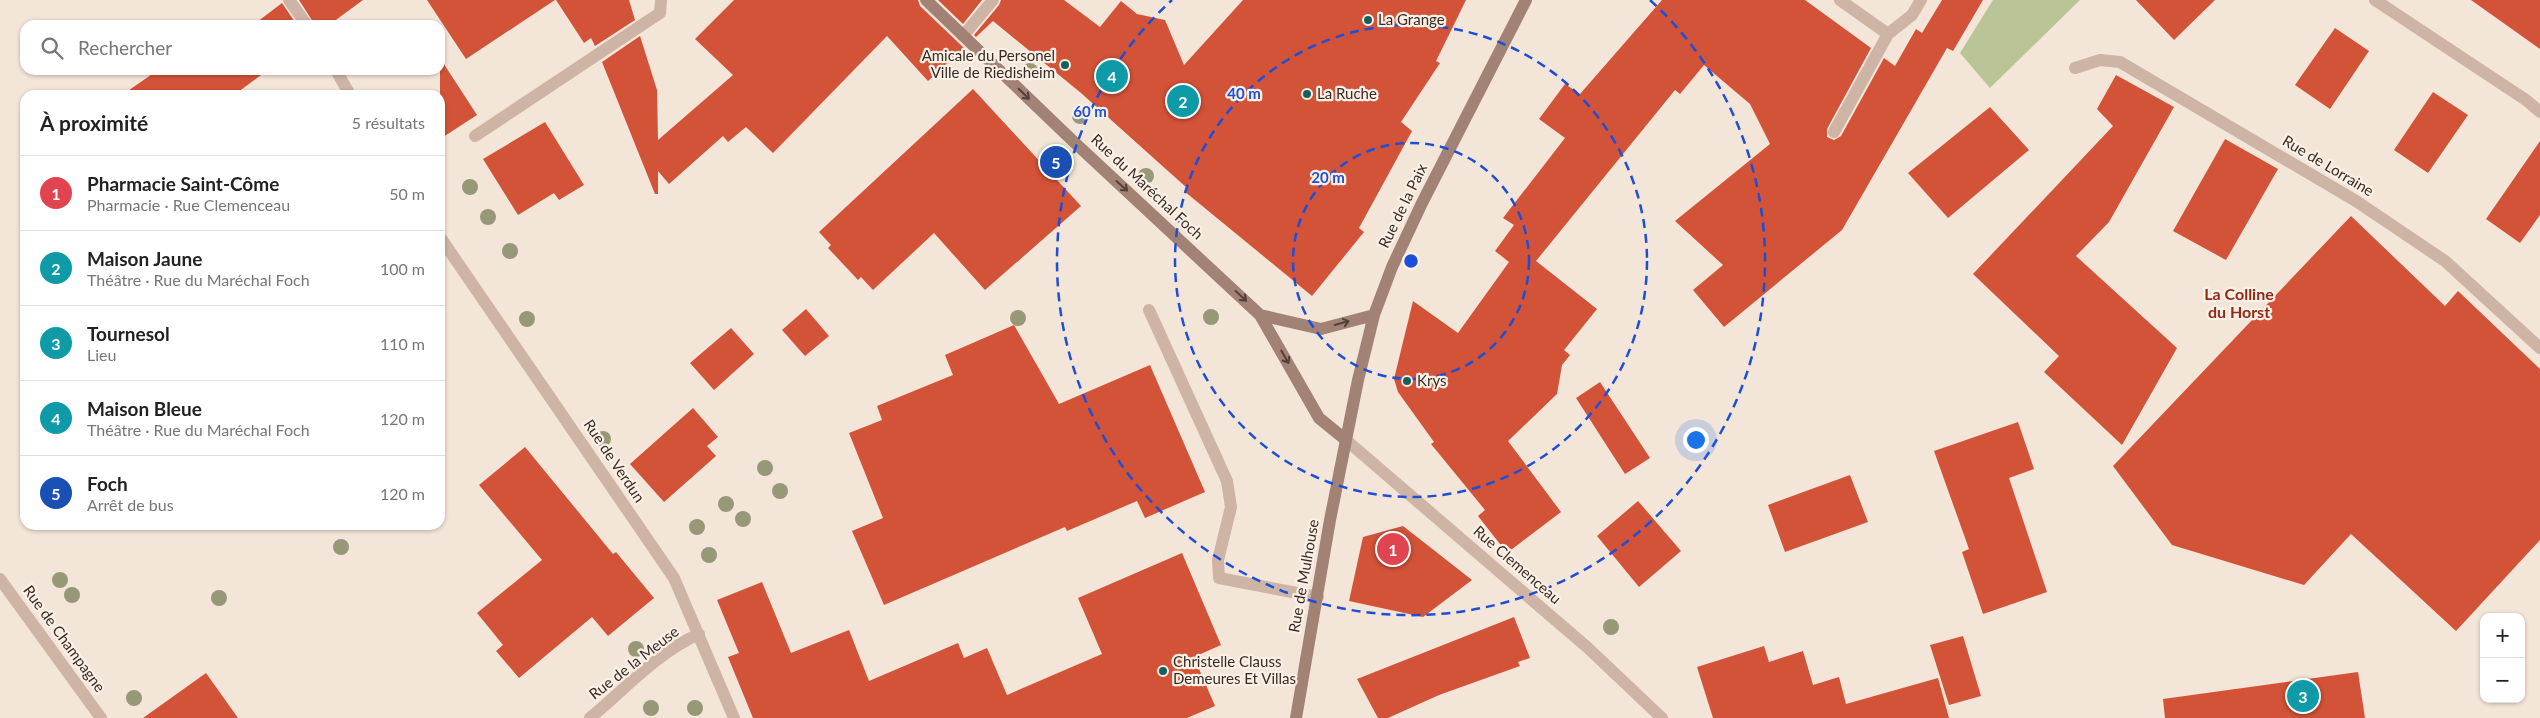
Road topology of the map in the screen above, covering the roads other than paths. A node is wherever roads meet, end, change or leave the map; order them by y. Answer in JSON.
{"nodes":[{"id":1,"x":289,"y":0,"type":"edge"},
{"id":2,"x":661,"y":0,"type":"edge"},
{"id":3,"x":926,"y":0,"type":"edge"},
{"id":4,"x":993,"y":0,"type":"edge"},
{"id":5,"x":1526,"y":0,"type":"edge"},
{"id":6,"x":1840,"y":0,"type":"edge"},
{"id":7,"x":1921,"y":0,"type":"edge"},
{"id":8,"x":2375,"y":0,"type":"edge"},
{"id":9,"x":303,"y":20,"type":"edge"},
{"id":10,"x":1888,"y":34,"type":"junction"},
{"id":11,"x":963,"y":36,"type":"junction"},
{"id":12,"x":2075,"y":68,"type":"dead end"},
{"id":13,"x":339,"y":75,"type":"edge"},
{"id":14,"x":347,"y":90,"type":"edge"},
{"id":15,"x":2540,"y":112,"type":"edge"},
{"id":16,"x":1834,"y":132,"type":"dead end"},
{"id":17,"x":475,"y":136,"type":"dead end"},
{"id":18,"x":445,"y":244,"type":"edge"},
{"id":19,"x":1149,"y":310,"type":"dead end"},
{"id":20,"x":1260,"y":315,"type":"junction"},
{"id":21,"x":1374,"y":315,"type":"junction"},
{"id":22,"x":2540,"y":348,"type":"edge"},
{"id":23,"x":1346,"y":440,"type":"junction"},
{"id":24,"x":0,"y":579,"type":"edge"},
{"id":25,"x":1318,"y":597,"type":"junction"},
{"id":26,"x":699,"y":634,"type":"junction"},
{"id":27,"x":101,"y":718,"type":"edge"},
{"id":28,"x":590,"y":718,"type":"edge"},
{"id":29,"x":734,"y":718,"type":"edge"},
{"id":30,"x":1296,"y":718,"type":"edge"},
{"id":31,"x":1662,"y":718,"type":"edge"}],
"edges":[{"from":1,"to":9,"type":"street"},
{"from":2,"to":17,"type":"street"},
{"from":3,"to":11,"type":"street","name":"Rue du Maréchal Foch"},
{"from":4,"to":11,"type":"street"},
{"from":5,"to":21,"type":"street","name":"Rue de la Paix"},
{"from":6,"to":10,"type":"street"},
{"from":7,"to":10,"type":"street"},
{"from":8,"to":15,"type":"street"},
{"from":10,"to":16,"type":"street"},
{"from":11,"to":20,"type":"street","name":"Rue du Maréchal Foch","one_way":true},
{"from":12,"to":22,"type":"street","name":"Rue de Lorraine"},
{"from":13,"to":14,"type":"street"},
{"from":18,"to":26,"type":"street","name":"Rue de Verdun"},
{"from":19,"to":25,"type":"street"},
{"from":20,"to":21,"type":"street","one_way":true},
{"from":20,"to":23,"type":"street","name":"Rue du Maréchal Foch","one_way":true},
{"from":21,"to":23,"type":"street","name":"Rue de la Paix"},
{"from":23,"to":25,"type":"street","name":"Rue de Mulhouse"},
{"from":23,"to":31,"type":"street","name":"Rue Clemenceau"},
{"from":24,"to":27,"type":"street","name":"Rue de Champagne"},
{"from":25,"to":30,"type":"street","name":"Rue de Mulhouse"},
{"from":26,"to":28,"type":"street","name":"Rue de la Meuse"},
{"from":26,"to":29,"type":"street","name":"Rue de Verdun"}]}
